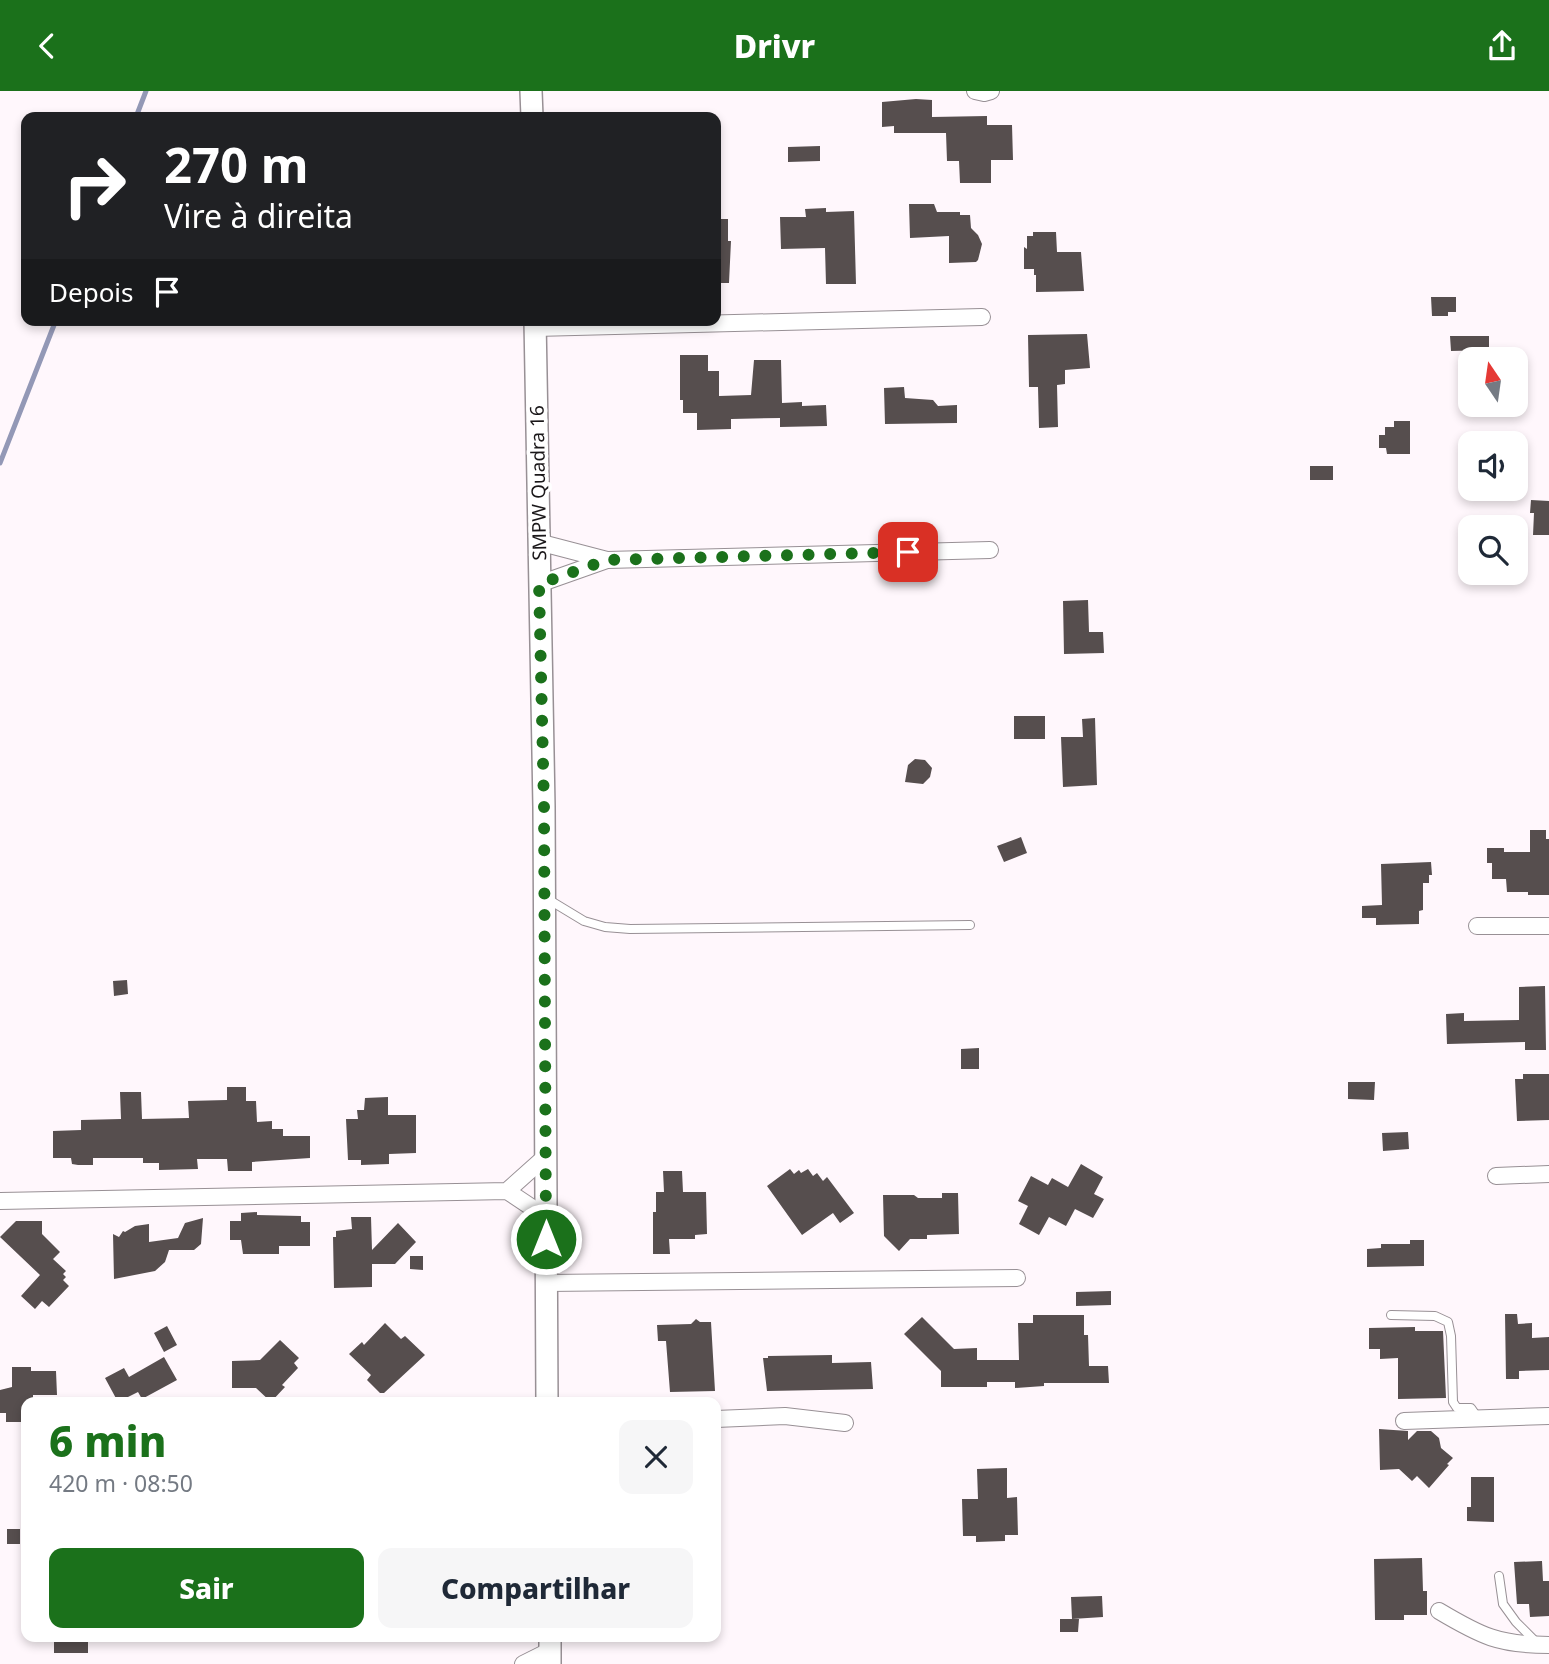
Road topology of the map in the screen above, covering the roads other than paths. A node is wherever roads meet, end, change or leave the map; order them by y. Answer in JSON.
{"nodes":[{"id":1,"x":531,"y":91,"type":"edge"},
{"id":2,"x":975,"y":91,"type":"edge"},
{"id":3,"x":991,"y":91,"type":"edge"},
{"id":4,"x":532,"y":112,"type":"edge"},
{"id":5,"x":982,"y":317,"type":"dead end"},
{"id":6,"x":721,"y":321,"type":"edge"},
{"id":7,"x":535,"y":326,"type":"edge"},
{"id":8,"x":538,"y":542,"type":"junction"},
{"id":9,"x":990,"y":550,"type":"dead end"},
{"id":10,"x":607,"y":560,"type":"junction"},
{"id":11,"x":539,"y":584,"type":"junction"},
{"id":12,"x":544,"y":896,"type":"junction"},
{"id":13,"x":970,"y":925,"type":"dead end"},
{"id":14,"x":1477,"y":926,"type":"dead end"},
{"id":15,"x":1549,"y":926,"type":"edge"},
{"id":16,"x":545,"y":1157,"type":"junction"},
{"id":17,"x":1549,"y":1174,"type":"edge"},
{"id":18,"x":1496,"y":1176,"type":"dead end"},
{"id":19,"x":507,"y":1191,"type":"junction"},
{"id":20,"x":0,"y":1201,"type":"edge"},
{"id":21,"x":546,"y":1217,"type":"junction"},
{"id":22,"x":1017,"y":1278,"type":"dead end"},
{"id":23,"x":546,"y":1283,"type":"junction"},
{"id":24,"x":1391,"y":1315,"type":"dead end"},
{"id":25,"x":547,"y":1397,"type":"edge"},
{"id":26,"x":1549,"y":1416,"type":"edge"},
{"id":27,"x":1478,"y":1417,"type":"junction"},
{"id":28,"x":721,"y":1419,"type":"edge"},
{"id":29,"x":1404,"y":1421,"type":"dead end"},
{"id":30,"x":845,"y":1423,"type":"dead end"},
{"id":31,"x":1499,"y":1576,"type":"dead end"},
{"id":32,"x":1439,"y":1611,"type":"dead end"},
{"id":33,"x":1544,"y":1645,"type":"edge"},
{"id":34,"x":550,"y":1650,"type":"edge"},
{"id":35,"x":523,"y":1664,"type":"edge"}],
"edges":[{"from":1,"to":4,"type":"street"},
{"from":2,"to":3,"type":"street"},
{"from":5,"to":6,"type":"street"},
{"from":7,"to":8,"type":"street","name":"SMPW Quadra 16"},
{"from":8,"to":10,"type":"street"},
{"from":8,"to":11,"type":"street","name":"SMPW Quadra 16"},
{"from":9,"to":10,"type":"street"},
{"from":10,"to":11,"type":"street"},
{"from":11,"to":12,"type":"street","name":"SMPW Quadra 16"},
{"from":12,"to":13,"type":"lane"},
{"from":12,"to":16,"type":"street","name":"SMPW Quadra 16"},
{"from":14,"to":15,"type":"street"},
{"from":16,"to":19,"type":"street"},
{"from":16,"to":21,"type":"street","name":"SMPW Quadra 16"},
{"from":17,"to":18,"type":"street"},
{"from":19,"to":20,"type":"street"},
{"from":19,"to":21,"type":"street"},
{"from":21,"to":23,"type":"street","name":"SMPW Quadra 16"},
{"from":22,"to":23,"type":"street"},
{"from":23,"to":25,"type":"street","name":"SMPW Quadra 16"},
{"from":24,"to":27,"type":"lane"},
{"from":26,"to":27,"type":"street"},
{"from":27,"to":29,"type":"street"},
{"from":28,"to":30,"type":"street"},
{"from":31,"to":33,"type":"lane"},
{"from":32,"to":33,"type":"street"},
{"from":34,"to":35,"type":"street"}]}
